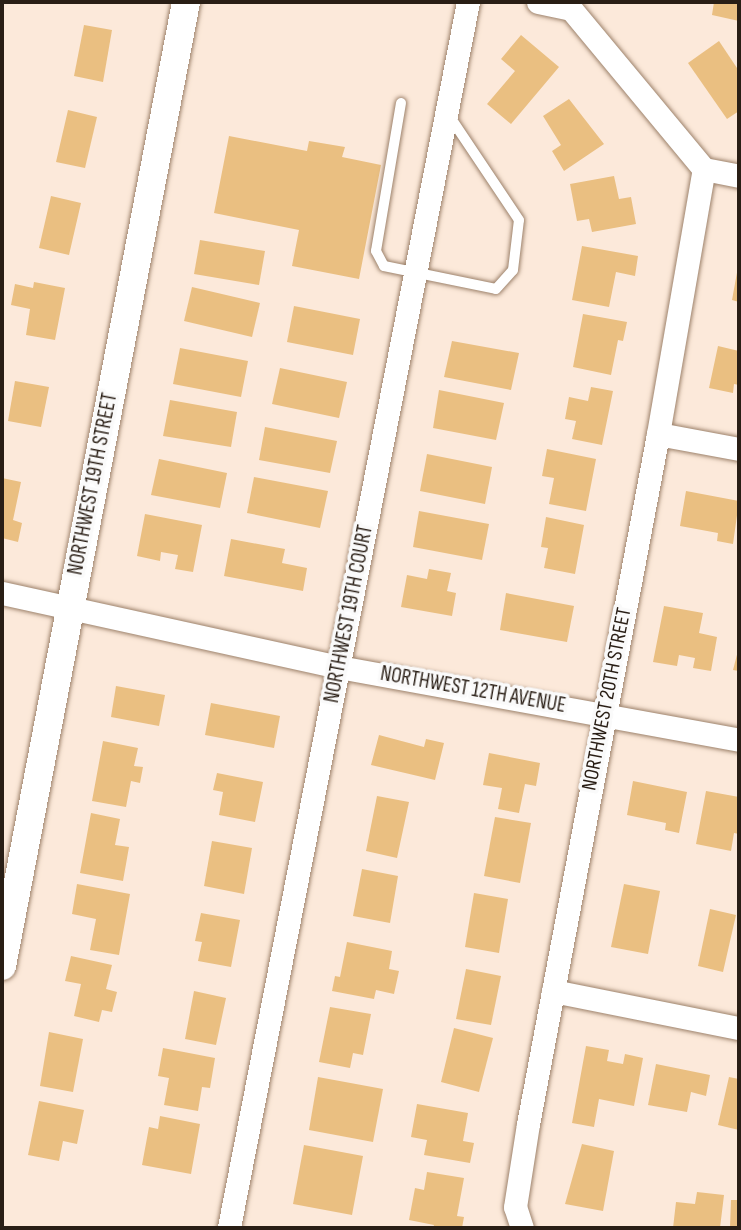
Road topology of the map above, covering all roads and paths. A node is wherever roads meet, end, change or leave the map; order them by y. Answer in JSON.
{"nodes":[{"id":1,"x":186,"y":2,"type":"edge"},
{"id":2,"x":468,"y":2,"type":"edge"},
{"id":3,"x":538,"y":2,"type":"edge"},
{"id":4,"x":401,"y":103,"type":"dead end"},
{"id":5,"x":446,"y":112,"type":"junction"},
{"id":6,"x":704,"y":169,"type":"junction"},
{"id":7,"x":739,"y":176,"type":"edge"},
{"id":8,"x":415,"y":275,"type":"junction"},
{"id":9,"x":659,"y":434,"type":"junction"},
{"id":10,"x":739,"y":449,"type":"edge"},
{"id":11,"x":2,"y":593,"type":"edge"},
{"id":12,"x":70,"y":605,"type":"junction"},
{"id":13,"x":339,"y":667,"type":"junction"},
{"id":14,"x":604,"y":712,"type":"junction"},
{"id":15,"x":739,"y":740,"type":"edge"},
{"id":16,"x":2,"y":967,"type":"edge"},
{"id":17,"x":553,"y":991,"type":"junction"},
{"id":18,"x":739,"y":1028,"type":"edge"},
{"id":19,"x":229,"y":1227,"type":"edge"},
{"id":20,"x":522,"y":1228,"type":"edge"}],
"edges":[{"from":1,"to":12,"type":"street","name":"NORTHWEST 19TH STREET"},
{"from":2,"to":5,"type":"street","name":"NORTHWEST 19TH COURT"},
{"from":3,"to":6,"type":"street"},
{"from":4,"to":8,"type":"lane"},
{"from":5,"to":8,"type":"street","name":"NORTHWEST 19TH COURT"},
{"from":5,"to":8,"type":"lane"},
{"from":6,"to":7,"type":"street"},
{"from":6,"to":9,"type":"street","name":"NORTHWEST 20TH STREET"},
{"from":8,"to":13,"type":"street","name":"NORTHWEST 19TH COURT"},
{"from":9,"to":10,"type":"street"},
{"from":9,"to":14,"type":"street","name":"NORTHWEST 20TH STREET"},
{"from":11,"to":12,"type":"street","name":"NORTHWEST 12TH AVENUE"},
{"from":12,"to":13,"type":"street","name":"NORTHWEST 12TH AVENUE"},
{"from":12,"to":16,"type":"street","name":"NORTHWEST 19TH STREET"},
{"from":13,"to":14,"type":"street","name":"NORTHWEST 12TH AVENUE"},
{"from":13,"to":19,"type":"street","name":"NORTHWEST 19TH COURT"},
{"from":14,"to":15,"type":"street","name":"NORTHWEST 12TH AVENUE"},
{"from":14,"to":17,"type":"street","name":"NORTHWEST 20TH STREET"},
{"from":17,"to":18,"type":"street"},
{"from":17,"to":20,"type":"street","name":"NORTHWEST 20TH STREET"}]}
